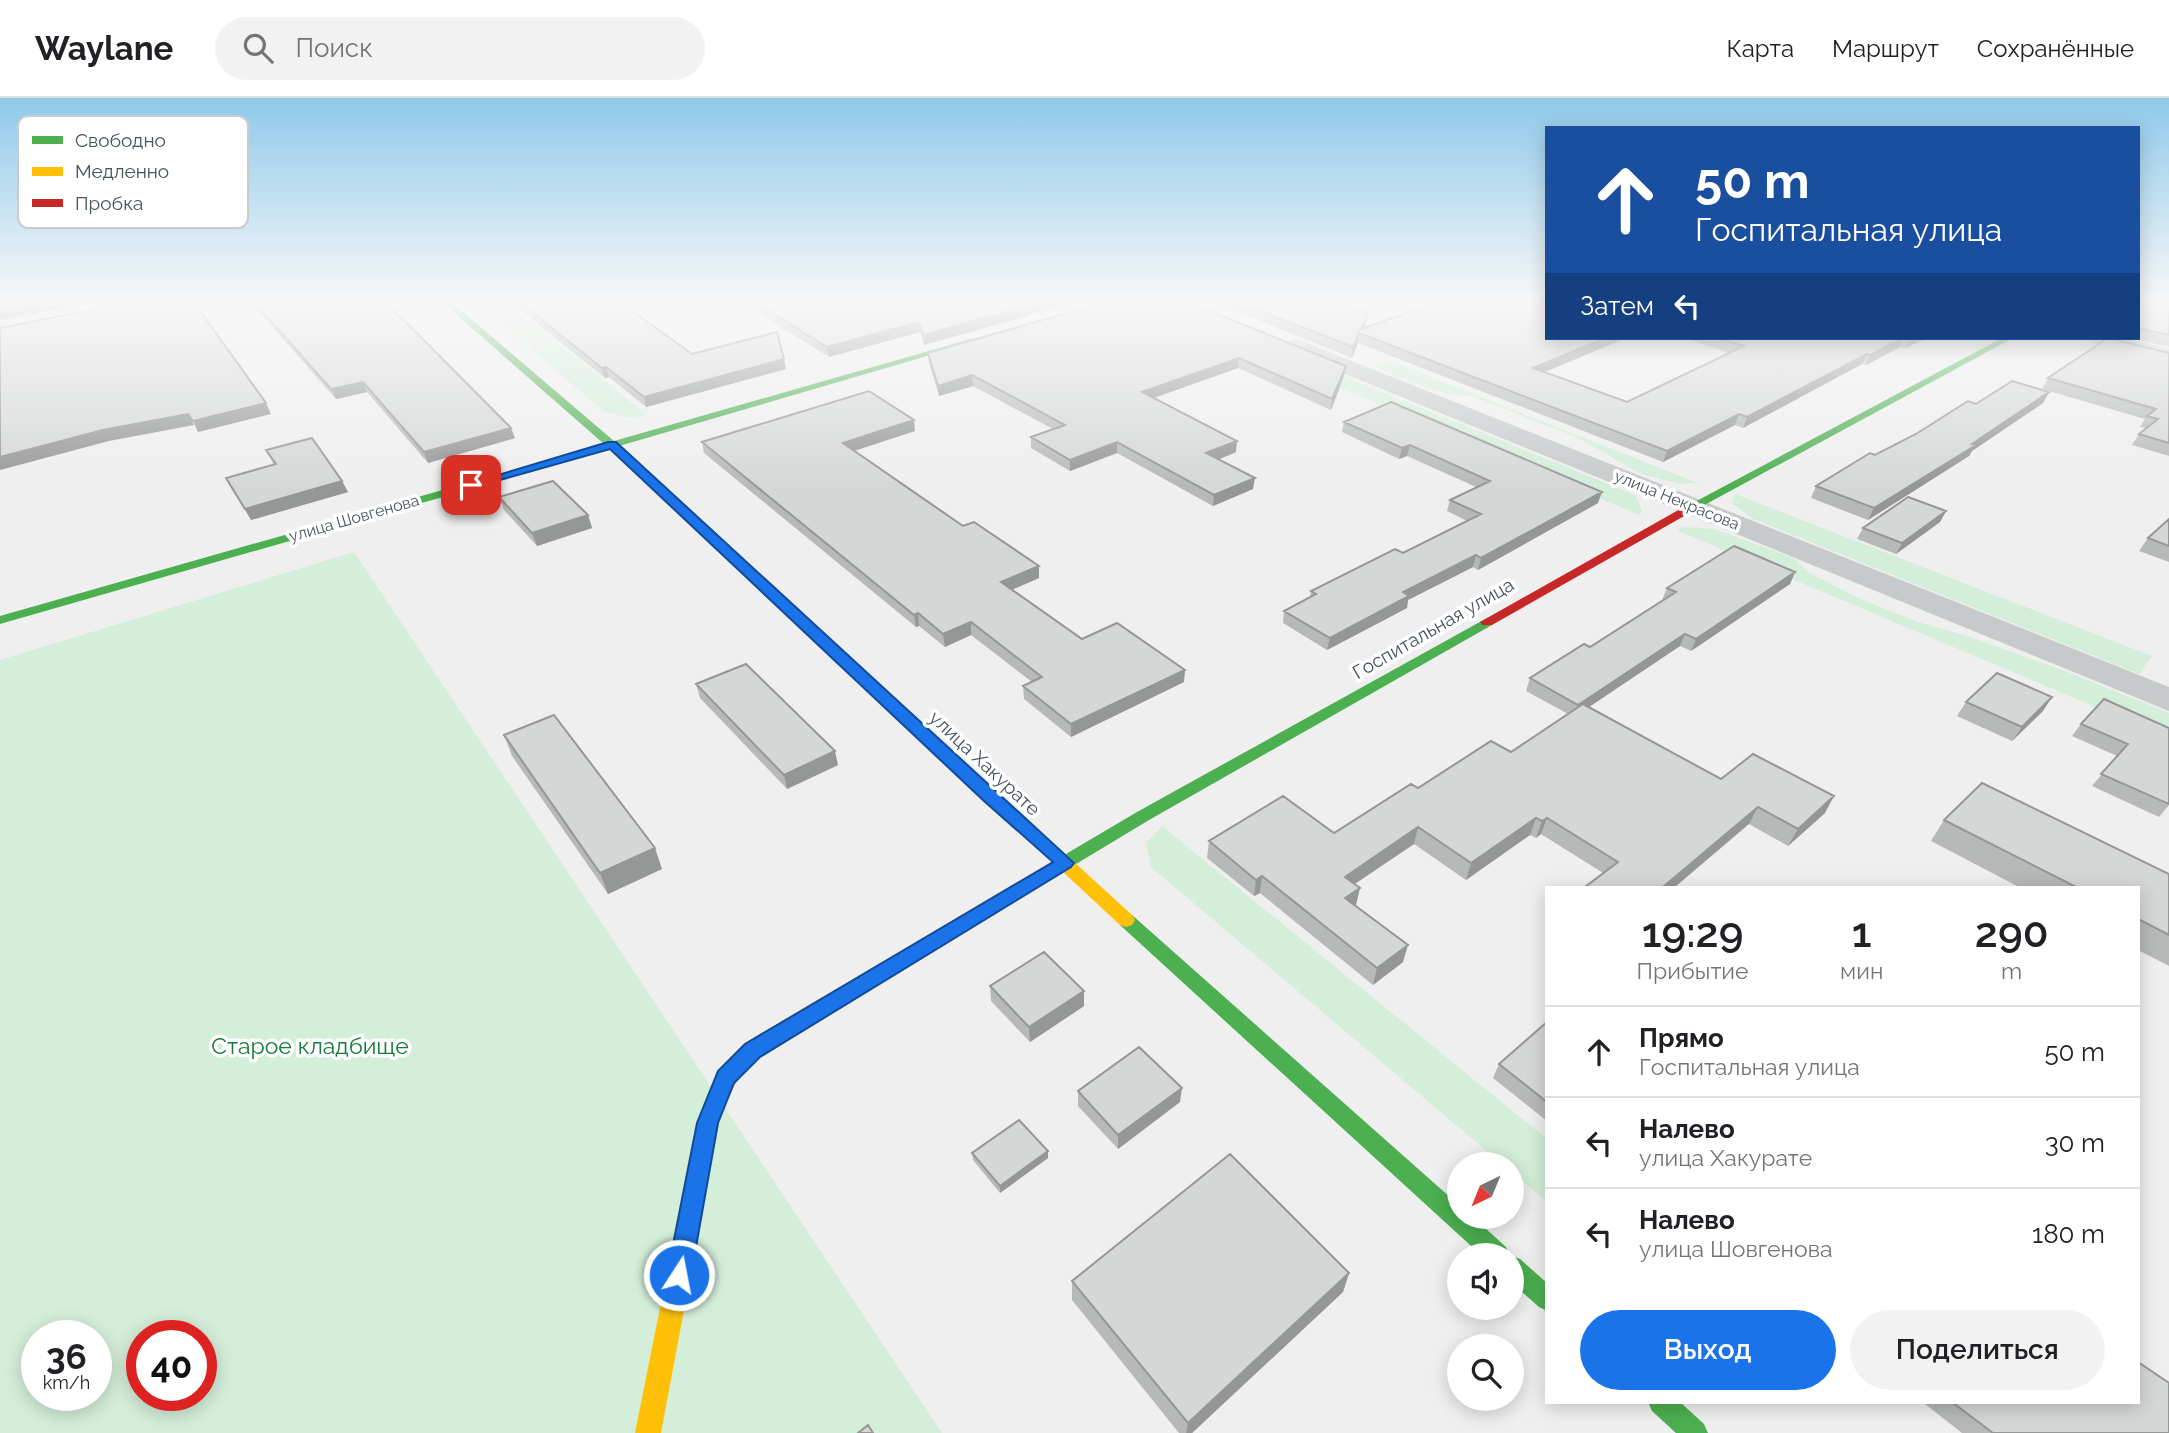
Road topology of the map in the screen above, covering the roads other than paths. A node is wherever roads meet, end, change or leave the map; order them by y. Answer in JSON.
{"nodes":[{"id":1,"x":518,"y":363,"type":"edge"},
{"id":2,"x":893,"y":363,"type":"edge"},
{"id":3,"x":1339,"y":363,"type":"edge"},
{"id":4,"x":1960,"y":363,"type":"edge"},
{"id":5,"x":612,"y":444,"type":"junction"},
{"id":6,"x":1692,"y":506,"type":"junction"},
{"id":7,"x":0,"y":620,"type":"edge"},
{"id":8,"x":2169,"y":700,"type":"edge"},
{"id":9,"x":1065,"y":863,"type":"junction"},
{"id":10,"x":1485,"y":1243,"type":"edge"},
{"id":11,"x":1524,"y":1278,"type":"edge"},
{"id":12,"x":1545,"y":1297,"type":"edge"},
{"id":13,"x":1663,"y":1404,"type":"edge"},
{"id":14,"x":648,"y":1433,"type":"edge"},
{"id":15,"x":1695,"y":1433,"type":"edge"}],
"edges":[{"from":1,"to":5,"type":"street","name":"улица Хакурате"},
{"from":2,"to":5,"type":"street","name":"улица Шовгенова"},
{"from":3,"to":6,"type":"street","name":"улица Некрасова"},
{"from":4,"to":6,"type":"street","name":"Госпитальная улица"},
{"from":5,"to":7,"type":"street","name":"улица Шовгенова"},
{"from":5,"to":9,"type":"street","name":"улица Хакурате"},
{"from":6,"to":8,"type":"street","name":"улица Некрасова"},
{"from":6,"to":9,"type":"street","name":"Госпитальная улица"},
{"from":9,"to":10,"type":"street","name":"улица Хакурате"},
{"from":9,"to":14,"type":"street","name":"Госпитальная улица"},
{"from":11,"to":12,"type":"street"},
{"from":13,"to":15,"type":"street"}]}
